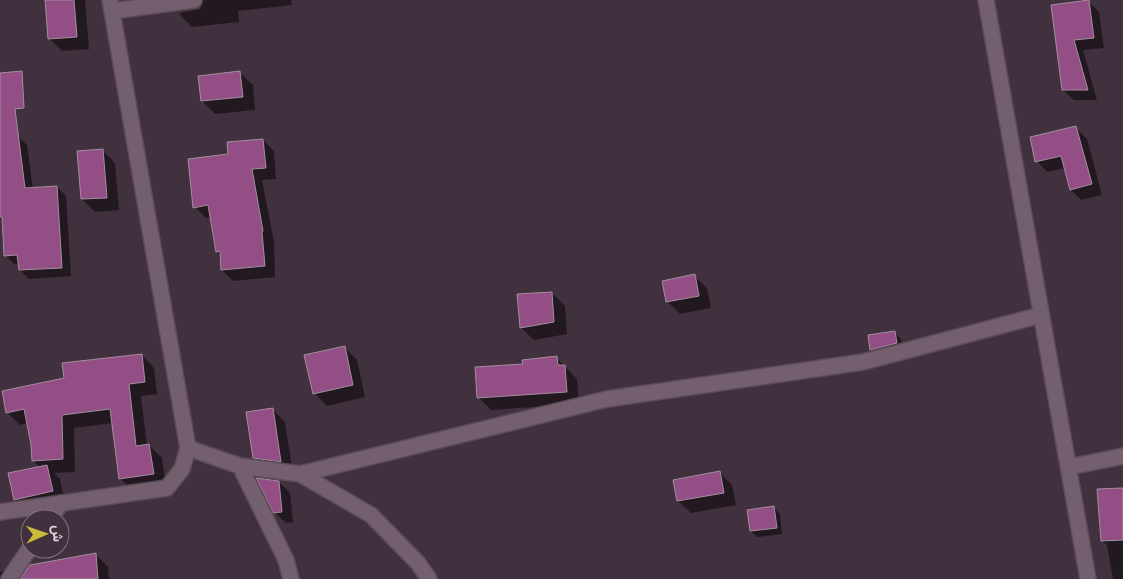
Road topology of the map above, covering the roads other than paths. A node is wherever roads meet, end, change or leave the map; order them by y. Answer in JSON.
{"nodes":[{"id":1,"x":194,"y":0,"type":"edge"},
{"id":2,"x":986,"y":0,"type":"edge"},
{"id":3,"x":111,"y":6,"type":"edge"},
{"id":4,"x":1041,"y":315,"type":"junction"},
{"id":5,"x":188,"y":448,"type":"junction"},
{"id":6,"x":1123,"y":456,"type":"edge"},
{"id":7,"x":240,"y":466,"type":"junction"},
{"id":8,"x":1069,"y":467,"type":"junction"},
{"id":9,"x":300,"y":474,"type":"junction"},
{"id":10,"x":61,"y":503,"type":"junction"},
{"id":11,"x":57,"y":509,"type":"edge"},
{"id":12,"x":0,"y":512,"type":"edge"},
{"id":13,"x":23,"y":559,"type":"edge"},
{"id":14,"x":9,"y":579,"type":"edge"},
{"id":15,"x":291,"y":579,"type":"edge"},
{"id":16,"x":429,"y":579,"type":"edge"},
{"id":17,"x":1088,"y":579,"type":"edge"}],
"edges":[{"from":1,"to":3,"type":"street"},
{"from":2,"to":4,"type":"street"},
{"from":3,"to":5,"type":"street"},
{"from":4,"to":8,"type":"street"},
{"from":4,"to":9,"type":"street"},
{"from":5,"to":7,"type":"street"},
{"from":5,"to":10,"type":"street"},
{"from":6,"to":8,"type":"street"},
{"from":7,"to":9,"type":"street"},
{"from":7,"to":15,"type":"street"},
{"from":8,"to":17,"type":"street"},
{"from":9,"to":16,"type":"street"},
{"from":10,"to":11,"type":"street"},
{"from":10,"to":12,"type":"street"},
{"from":13,"to":14,"type":"street"}]}
